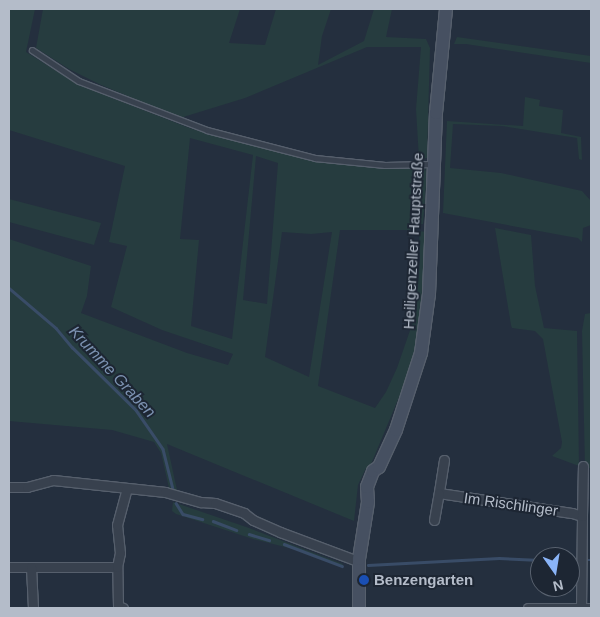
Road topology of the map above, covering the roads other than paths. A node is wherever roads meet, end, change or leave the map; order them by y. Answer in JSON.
{"nodes":[{"id":1,"x":446,"y":9,"type":"edge"},
{"id":2,"x":32,"y":50,"type":"dead end"},
{"id":3,"x":434,"y":164,"type":"junction"},
{"id":4,"x":444,"y":460,"type":"dead end"},
{"id":5,"x":583,"y":466,"type":"dead end"},
{"id":6,"x":9,"y":487,"type":"edge"},
{"id":7,"x":127,"y":488,"type":"junction"},
{"id":8,"x":439,"y":493,"type":"junction"},
{"id":9,"x":582,"y":516,"type":"junction"},
{"id":10,"x":434,"y":520,"type":"dead end"},
{"id":11,"x":359,"y":559,"type":"junction"},
{"id":12,"x":9,"y":567,"type":"edge"},
{"id":13,"x":31,"y":567,"type":"junction"},
{"id":14,"x":117,"y":567,"type":"junction"},
{"id":15,"x":32,"y":608,"type":"edge"},
{"id":16,"x":123,"y":608,"type":"edge"},
{"id":17,"x":359,"y":608,"type":"edge"},
{"id":18,"x":528,"y":608,"type":"edge"},
{"id":19,"x":580,"y":608,"type":"edge"},
{"id":20,"x":591,"y":608,"type":"edge"}],
"edges":[{"from":1,"to":3,"type":"street","name":"Heiligenzeller Hauptstraße"},
{"from":2,"to":3,"type":"lane"},
{"from":3,"to":11,"type":"street","name":"Heiligenzeller Hauptstraße"},
{"from":4,"to":8,"type":"street"},
{"from":5,"to":9,"type":"street"},
{"from":6,"to":7,"type":"street"},
{"from":7,"to":11,"type":"street"},
{"from":7,"to":14,"type":"street"},
{"from":8,"to":9,"type":"street","name":"Im Rischlinger"},
{"from":8,"to":10,"type":"street"},
{"from":9,"to":19,"type":"street"},
{"from":11,"to":17,"type":"street","name":"Heiligenzeller Hauptstraße"},
{"from":12,"to":13,"type":"street"},
{"from":13,"to":14,"type":"street"},
{"from":13,"to":15,"type":"street"},
{"from":14,"to":16,"type":"street"},
{"from":18,"to":19,"type":"street"},
{"from":19,"to":20,"type":"street"}]}
